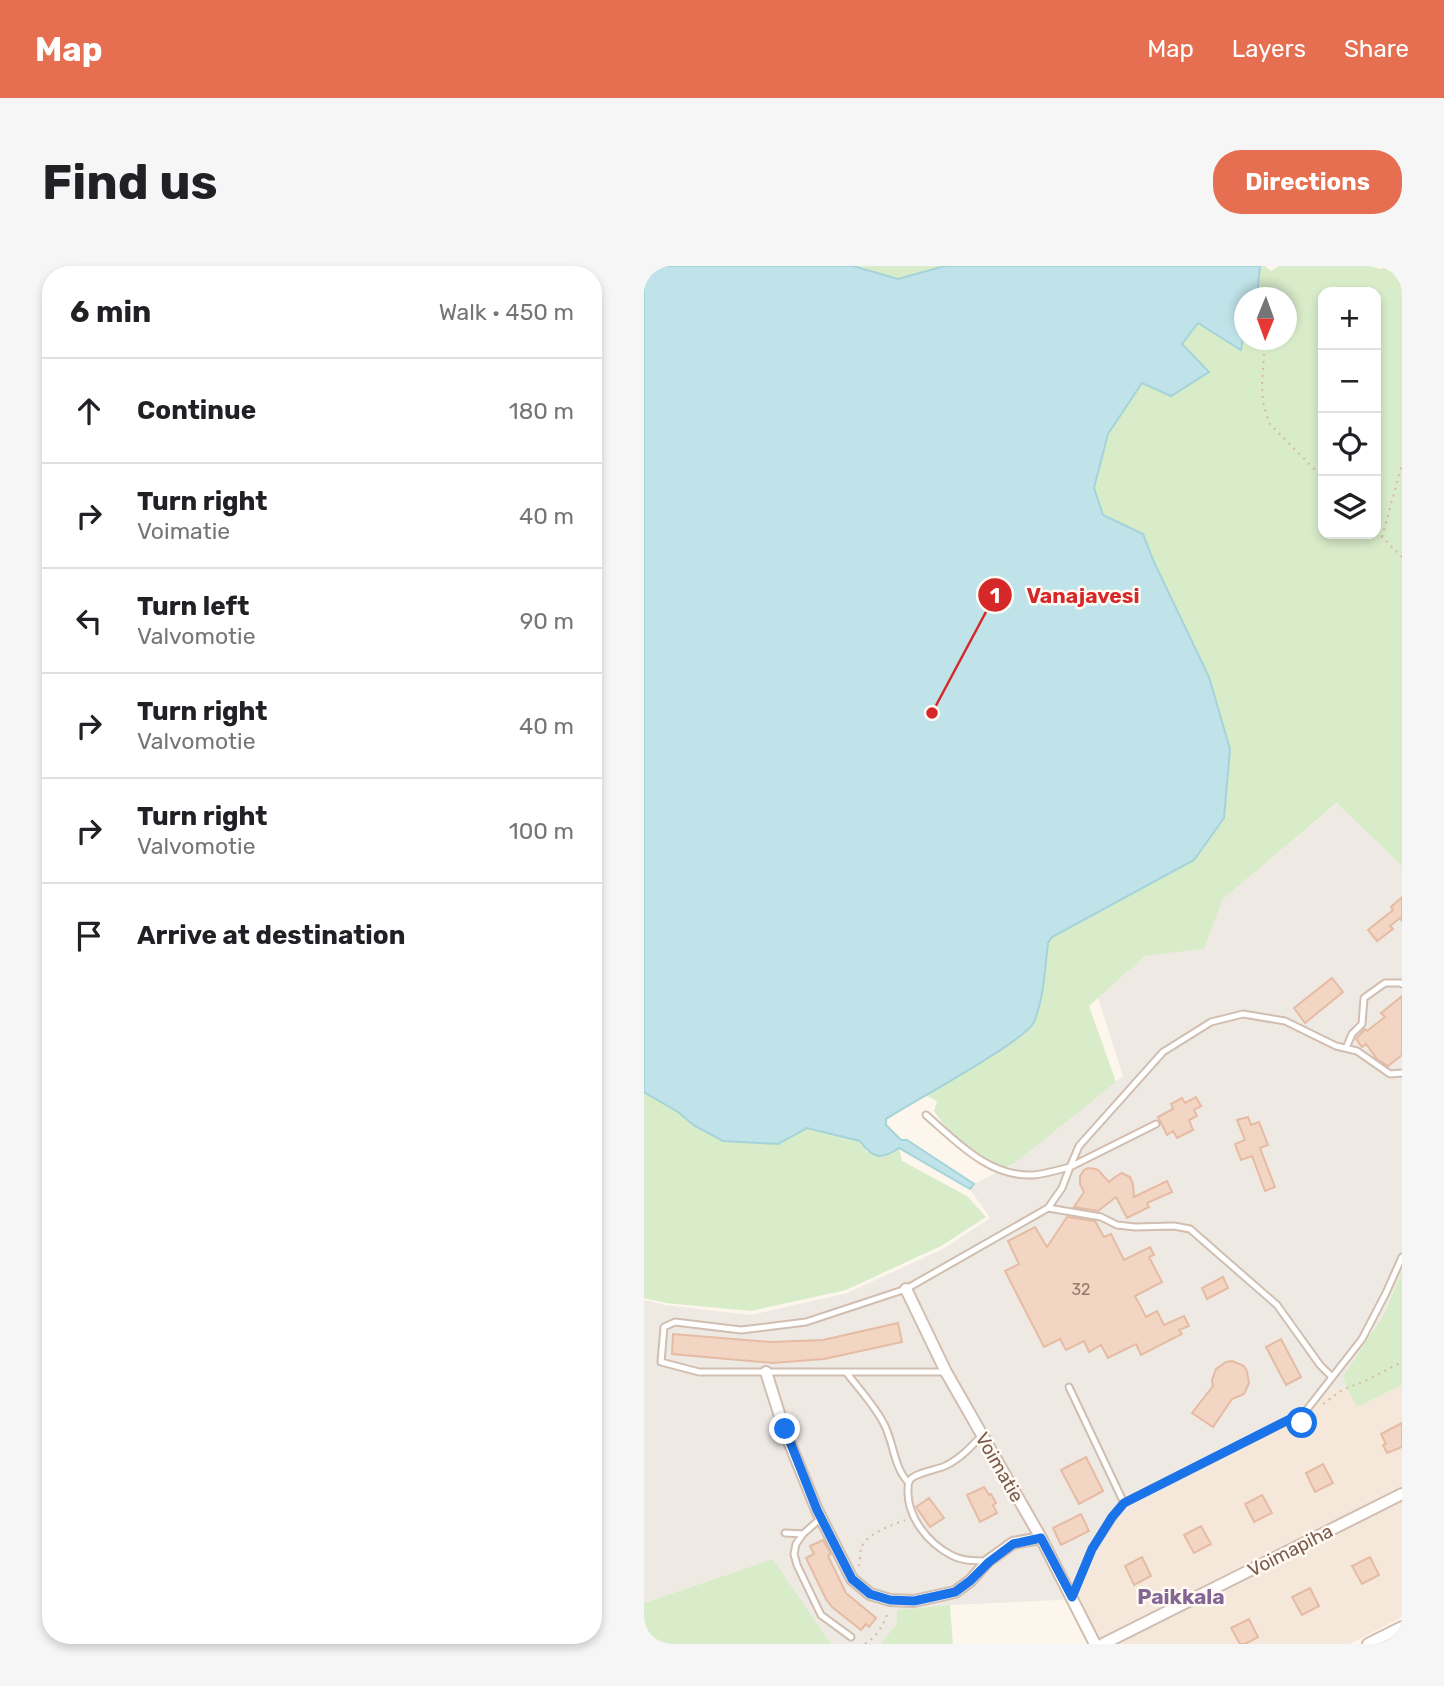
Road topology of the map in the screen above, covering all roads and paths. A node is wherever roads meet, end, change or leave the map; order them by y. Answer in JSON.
{"nodes":[{"id":1,"x":1264,"y":350,"type":"edge"},
{"id":2,"x":1402,"y":464,"type":"edge"},
{"id":3,"x":1321,"y":476,"type":"edge"},
{"id":4,"x":1382,"y":537,"type":"joint"},
{"id":5,"x":1402,"y":557,"type":"edge"},
{"id":6,"x":1402,"y":985,"type":"edge"},
{"id":7,"x":1346,"y":1048,"type":"junction"},
{"id":8,"x":1402,"y":1073,"type":"edge"},
{"id":9,"x":926,"y":1115,"type":"dead end"},
{"id":10,"x":1156,"y":1124,"type":"dead end"},
{"id":11,"x":1070,"y":1167,"type":"junction"},
{"id":12,"x":1048,"y":1208,"type":"junction"},
{"id":13,"x":1402,"y":1257,"type":"edge"},
{"id":14,"x":906,"y":1290,"type":"junction"},
{"id":15,"x":1402,"y":1362,"type":"edge"},
{"id":16,"x":766,"y":1372,"type":"junction"},
{"id":17,"x":846,"y":1372,"type":"junction"},
{"id":18,"x":946,"y":1372,"type":"junction"},
{"id":19,"x":1331,"y":1377,"type":"junction"},
{"id":20,"x":1069,"y":1387,"type":"dead end"},
{"id":21,"x":1318,"y":1408,"type":"dead end"},
{"id":22,"x":982,"y":1435,"type":"junction"},
{"id":23,"x":908,"y":1482,"type":"junction"},
{"id":24,"x":1402,"y":1493,"type":"edge"},
{"id":25,"x":1124,"y":1503,"type":"junction"},
{"id":26,"x":913,"y":1516,"type":"junction"},
{"id":27,"x":821,"y":1518,"type":"junction"},
{"id":28,"x":785,"y":1533,"type":"dead end"},
{"id":29,"x":803,"y":1534,"type":"junction"},
{"id":30,"x":1041,"y":1538,"type":"junction"},
{"id":31,"x":989,"y":1562,"type":"junction"},
{"id":32,"x":852,"y":1579,"type":"junction"},
{"id":33,"x":1072,"y":1597,"type":"junction"},
{"id":34,"x":890,"y":1600,"type":"junction"},
{"id":35,"x":1402,"y":1627,"type":"edge"},
{"id":36,"x":851,"y":1637,"type":"dead end"},
{"id":37,"x":865,"y":1644,"type":"edge"},
{"id":38,"x":1095,"y":1644,"type":"edge"},
{"id":39,"x":1103,"y":1644,"type":"edge"},
{"id":40,"x":1368,"y":1644,"type":"edge"}],
"edges":[{"from":1,"to":3,"type":"path"},
{"from":2,"to":4,"type":"path"},
{"from":4,"to":5,"type":"path"},
{"from":6,"to":7,"type":"lane"},
{"from":7,"to":8,"type":"lane"},
{"from":7,"to":11,"type":"lane"},
{"from":9,"to":11,"type":"lane"},
{"from":10,"to":11,"type":"lane"},
{"from":11,"to":12,"type":"lane"},
{"from":12,"to":14,"type":"lane"},
{"from":12,"to":19,"type":"lane"},
{"from":13,"to":19,"type":"lane"},
{"from":14,"to":16,"type":"lane"},
{"from":14,"to":18,"type":"street","name":"Voimatie"},
{"from":15,"to":21,"type":"path"},
{"from":16,"to":17,"type":"lane"},
{"from":16,"to":27,"type":"street"},
{"from":17,"to":18,"type":"lane"},
{"from":17,"to":23,"type":"lane"},
{"from":18,"to":22,"type":"street","name":"Voimatie"},
{"from":19,"to":25,"type":"lane"},
{"from":20,"to":25,"type":"lane"},
{"from":22,"to":23,"type":"lane"},
{"from":22,"to":30,"type":"street","name":"Voimatie"},
{"from":23,"to":26,"type":"lane"},
{"from":24,"to":39,"type":"street","name":"Voimapiha"},
{"from":25,"to":33,"type":"lane"},
{"from":26,"to":31,"type":"lane"},
{"from":26,"to":32,"type":"path"},
{"from":27,"to":29,"type":"lane"},
{"from":27,"to":32,"type":"street"},
{"from":28,"to":29,"type":"lane"},
{"from":29,"to":36,"type":"lane"},
{"from":30,"to":31,"type":"street"},
{"from":30,"to":33,"type":"street","name":"Voimatie"},
{"from":31,"to":34,"type":"street"},
{"from":32,"to":34,"type":"street"},
{"from":33,"to":38,"type":"street","name":"Voimatie"},
{"from":34,"to":37,"type":"path"},
{"from":35,"to":40,"type":"street"}]}
